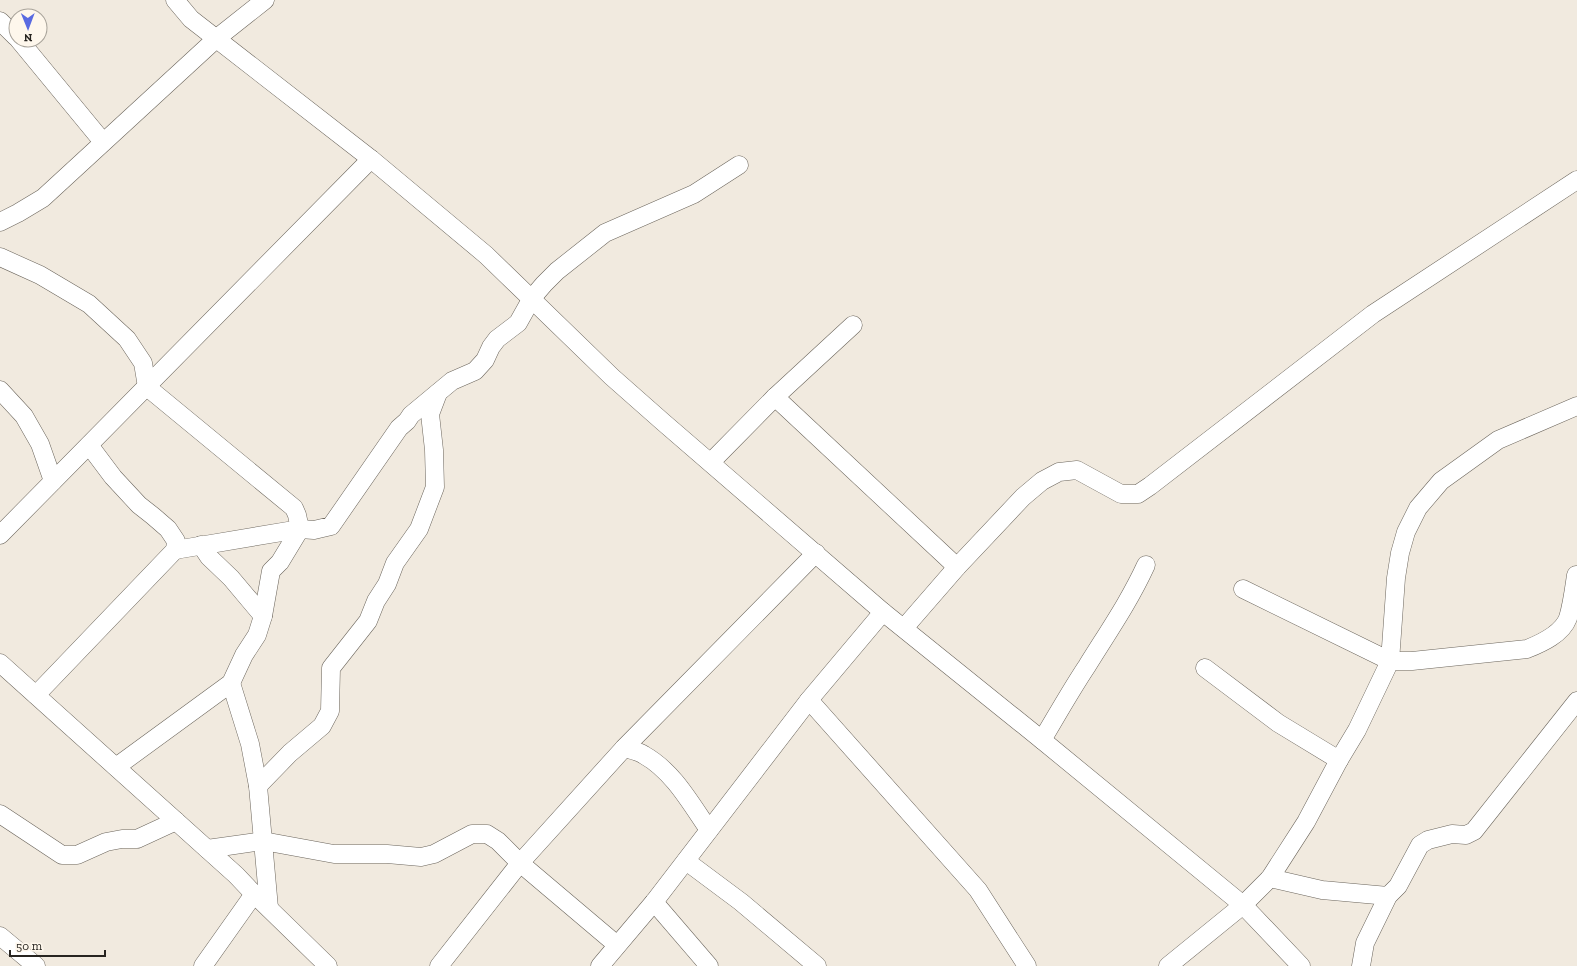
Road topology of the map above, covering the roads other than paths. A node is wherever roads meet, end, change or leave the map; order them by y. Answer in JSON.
{"nodes":[{"id":1,"x":176,"y":0,"type":"edge"},
{"id":2,"x":265,"y":0,"type":"edge"},
{"id":3,"x":0,"y":21,"type":"edge"},
{"id":4,"x":8,"y":29,"type":"edge"},
{"id":5,"x":217,"y":38,"type":"junction"},
{"id":6,"x":25,"y":48,"type":"edge"},
{"id":7,"x":103,"y":142,"type":"junction"},
{"id":8,"x":371,"y":159,"type":"junction"},
{"id":9,"x":739,"y":164,"type":"dead end"},
{"id":10,"x":1577,"y":180,"type":"edge"},
{"id":11,"x":0,"y":222,"type":"edge"},
{"id":12,"x":0,"y":257,"type":"edge"},
{"id":13,"x":532,"y":298,"type":"junction"},
{"id":14,"x":853,"y":325,"type":"dead end"},
{"id":15,"x":147,"y":387,"type":"junction"},
{"id":16,"x":0,"y":390,"type":"edge"},
{"id":17,"x":438,"y":392,"type":"junction"},
{"id":18,"x":775,"y":397,"type":"junction"},
{"id":19,"x":1577,"y":406,"type":"edge"},
{"id":20,"x":89,"y":445,"type":"junction"},
{"id":21,"x":711,"y":462,"type":"junction"},
{"id":22,"x":53,"y":481,"type":"junction"},
{"id":23,"x":300,"y":529,"type":"junction"},
{"id":24,"x":0,"y":535,"type":"edge"},
{"id":25,"x":201,"y":545,"type":"junction"},
{"id":26,"x":175,"y":550,"type":"junction"},
{"id":27,"x":816,"y":553,"type":"junction"},
{"id":28,"x":1146,"y":565,"type":"dead end"},
{"id":29,"x":957,"y":567,"type":"junction"},
{"id":30,"x":1576,"y":575,"type":"edge"},
{"id":31,"x":1243,"y":589,"type":"dead end"},
{"id":32,"x":883,"y":612,"type":"junction"},
{"id":33,"x":262,"y":616,"type":"junction"},
{"id":34,"x":904,"y":628,"type":"junction"},
{"id":35,"x":1390,"y":661,"type":"junction"},
{"id":36,"x":0,"y":663,"type":"edge"},
{"id":37,"x":1205,"y":668,"type":"dead end"},
{"id":38,"x":231,"y":683,"type":"junction"},
{"id":39,"x":36,"y":696,"type":"junction"},
{"id":40,"x":809,"y":700,"type":"junction"},
{"id":41,"x":1577,"y":701,"type":"edge"},
{"id":42,"x":1042,"y":740,"type":"junction"},
{"id":43,"x":624,"y":748,"type":"junction"},
{"id":44,"x":1339,"y":760,"type":"junction"},
{"id":45,"x":116,"y":767,"type":"junction"},
{"id":46,"x":258,"y":786,"type":"junction"},
{"id":47,"x":0,"y":814,"type":"edge"},
{"id":48,"x":176,"y":821,"type":"junction"},
{"id":49,"x":709,"y":830,"type":"junction"},
{"id":50,"x":264,"y":841,"type":"junction"},
{"id":51,"x":207,"y":849,"type":"junction"},
{"id":52,"x":686,"y":861,"type":"junction"},
{"id":53,"x":520,"y":863,"type":"junction"},
{"id":54,"x":1270,"y":878,"type":"junction"},
{"id":55,"x":254,"y":894,"type":"junction"},
{"id":56,"x":1388,"y":896,"type":"junction"},
{"id":57,"x":654,"y":902,"type":"junction"},
{"id":58,"x":1243,"y":905,"type":"junction"},
{"id":59,"x":269,"y":908,"type":"junction"},
{"id":60,"x":0,"y":936,"type":"edge"},
{"id":61,"x":617,"y":945,"type":"junction"},
{"id":62,"x":36,"y":966,"type":"edge"},
{"id":63,"x":203,"y":966,"type":"edge"},
{"id":64,"x":328,"y":966,"type":"edge"},
{"id":65,"x":439,"y":966,"type":"edge"},
{"id":66,"x":600,"y":966,"type":"edge"},
{"id":67,"x":709,"y":966,"type":"edge"},
{"id":68,"x":817,"y":966,"type":"edge"},
{"id":69,"x":1026,"y":966,"type":"edge"},
{"id":70,"x":1168,"y":966,"type":"edge"},
{"id":71,"x":1301,"y":966,"type":"edge"},
{"id":72,"x":1361,"y":966,"type":"edge"}],
"edges":[{"from":1,"to":5,"type":"street"},
{"from":2,"to":5,"type":"street"},
{"from":3,"to":4,"type":"street"},
{"from":5,"to":7,"type":"street"},
{"from":5,"to":8,"type":"street"},
{"from":6,"to":7,"type":"street"},
{"from":7,"to":11,"type":"street"},
{"from":8,"to":13,"type":"street"},
{"from":8,"to":15,"type":"street"},
{"from":9,"to":13,"type":"street"},
{"from":10,"to":29,"type":"street"},
{"from":12,"to":15,"type":"street"},
{"from":13,"to":17,"type":"street"},
{"from":13,"to":21,"type":"street"},
{"from":14,"to":18,"type":"street"},
{"from":15,"to":20,"type":"street"},
{"from":15,"to":23,"type":"street"},
{"from":16,"to":22,"type":"street"},
{"from":17,"to":23,"type":"street"},
{"from":17,"to":46,"type":"street"},
{"from":18,"to":21,"type":"street"},
{"from":18,"to":29,"type":"street"},
{"from":19,"to":35,"type":"street"},
{"from":20,"to":22,"type":"street"},
{"from":20,"to":26,"type":"street"},
{"from":21,"to":27,"type":"street"},
{"from":22,"to":24,"type":"street"},
{"from":23,"to":25,"type":"street"},
{"from":23,"to":33,"type":"street"},
{"from":25,"to":26,"type":"street"},
{"from":25,"to":33,"type":"street"},
{"from":26,"to":39,"type":"street"},
{"from":27,"to":32,"type":"street"},
{"from":27,"to":43,"type":"street"},
{"from":28,"to":42,"type":"street"},
{"from":29,"to":34,"type":"street"},
{"from":30,"to":35,"type":"street"},
{"from":31,"to":35,"type":"street"},
{"from":32,"to":34,"type":"street"},
{"from":32,"to":40,"type":"street"},
{"from":33,"to":38,"type":"street"},
{"from":34,"to":42,"type":"street"},
{"from":35,"to":44,"type":"street"},
{"from":36,"to":39,"type":"street"},
{"from":37,"to":44,"type":"street"},
{"from":38,"to":45,"type":"street"},
{"from":38,"to":46,"type":"street"},
{"from":39,"to":45,"type":"street"},
{"from":40,"to":49,"type":"street"},
{"from":40,"to":69,"type":"street"},
{"from":41,"to":56,"type":"street"},
{"from":42,"to":58,"type":"street"},
{"from":43,"to":49,"type":"street"},
{"from":43,"to":53,"type":"street"},
{"from":44,"to":54,"type":"street"},
{"from":45,"to":48,"type":"street"},
{"from":46,"to":50,"type":"street"},
{"from":47,"to":48,"type":"street"},
{"from":48,"to":51,"type":"street"},
{"from":49,"to":52,"type":"street"},
{"from":50,"to":51,"type":"street"},
{"from":50,"to":53,"type":"street"},
{"from":50,"to":59,"type":"street"},
{"from":51,"to":55,"type":"street"},
{"from":52,"to":57,"type":"street"},
{"from":52,"to":68,"type":"street"},
{"from":53,"to":61,"type":"street"},
{"from":53,"to":65,"type":"street"},
{"from":54,"to":56,"type":"street"},
{"from":54,"to":58,"type":"street"},
{"from":55,"to":59,"type":"street"},
{"from":55,"to":63,"type":"street"},
{"from":56,"to":72,"type":"street"},
{"from":57,"to":61,"type":"street"},
{"from":57,"to":67,"type":"street"},
{"from":58,"to":70,"type":"street"},
{"from":58,"to":71,"type":"street"},
{"from":59,"to":64,"type":"street"},
{"from":60,"to":62,"type":"street"},
{"from":61,"to":66,"type":"street"}]}
